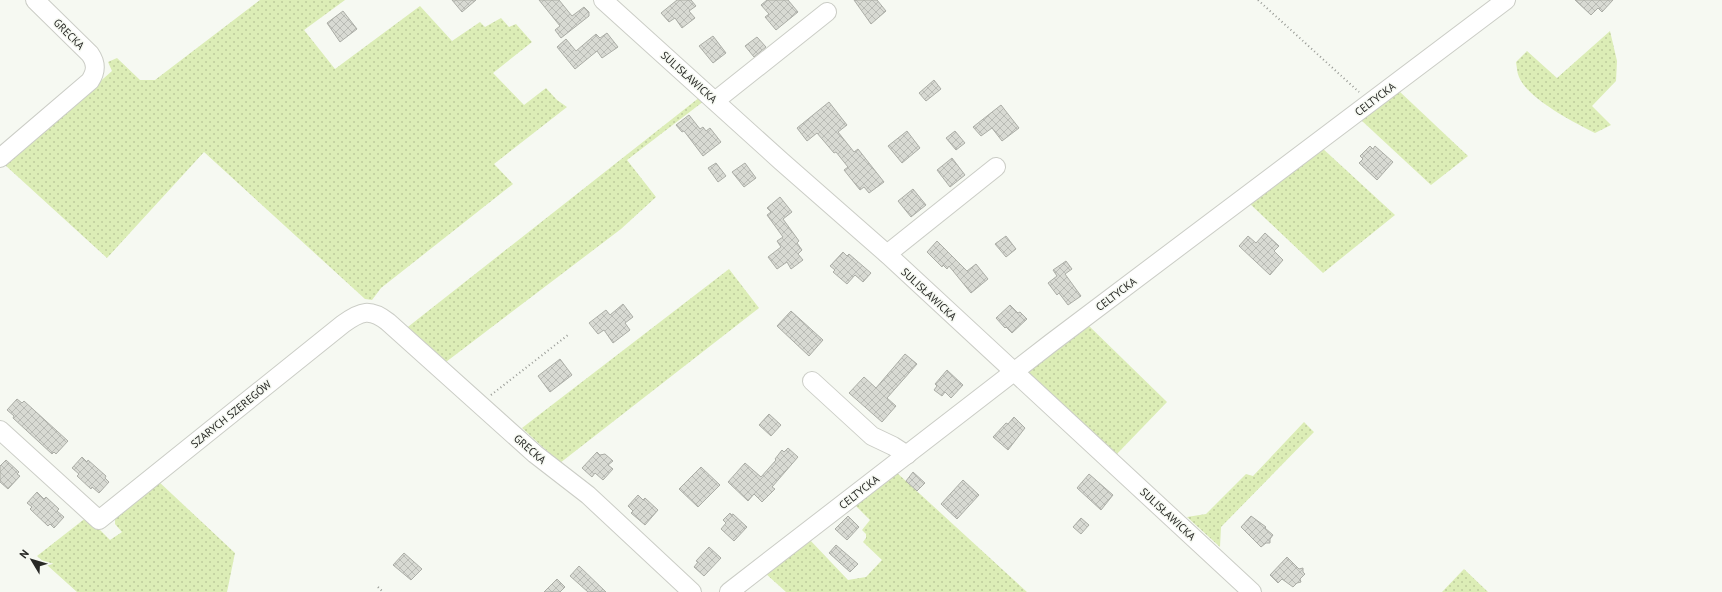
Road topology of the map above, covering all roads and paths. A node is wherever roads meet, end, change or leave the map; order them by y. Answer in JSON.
{"nodes":[{"id":1,"x":36,"y":0,"type":"edge"},
{"id":2,"x":604,"y":0,"type":"edge"},
{"id":3,"x":1258,"y":0,"type":"edge"},
{"id":4,"x":1506,"y":0,"type":"edge"},
{"id":5,"x":827,"y":12,"type":"dead end"},
{"id":6,"x":715,"y":101,"type":"junction"},
{"id":7,"x":1371,"y":102,"type":"junction"},
{"id":8,"x":0,"y":158,"type":"edge"},
{"id":9,"x":996,"y":167,"type":"dead end"},
{"id":10,"x":887,"y":254,"type":"junction"},
{"id":11,"x":366,"y":312,"type":"joint"},
{"id":12,"x":568,"y":335,"type":"dead end"},
{"id":13,"x":1015,"y":372,"type":"junction"},
{"id":14,"x":812,"y":381,"type":"dead end"},
{"id":15,"x":480,"y":405,"type":"junction"},
{"id":16,"x":0,"y":430,"type":"edge"},
{"id":17,"x":907,"y":455,"type":"junction"},
{"id":18,"x":378,"y":587,"type":"dead end"},
{"id":19,"x":383,"y":592,"type":"edge"},
{"id":20,"x":692,"y":592,"type":"edge"},
{"id":21,"x":729,"y":592,"type":"edge"},
{"id":22,"x":1252,"y":592,"type":"edge"}],
"edges":[{"from":1,"to":8,"type":"street","name":"GRECKA"},
{"from":2,"to":6,"type":"street","name":"SULISŁAWICKA"},
{"from":3,"to":7,"type":"path"},
{"from":4,"to":7,"type":"street","name":"CELTYCKA"},
{"from":5,"to":6,"type":"street"},
{"from":6,"to":10,"type":"street","name":"SULISŁAWICKA"},
{"from":7,"to":13,"type":"street","name":"CELTYCKA"},
{"from":9,"to":10,"type":"street"},
{"from":10,"to":13,"type":"street","name":"SULISŁAWICKA"},
{"from":11,"to":15,"type":"street","name":"GRECKA"},
{"from":11,"to":16,"type":"street","name":"SZARYCH SZEREGÓW"},
{"from":12,"to":15,"type":"path"},
{"from":13,"to":17,"type":"street","name":"CELTYCKA"},
{"from":13,"to":22,"type":"street","name":"SULISŁAWICKA"},
{"from":14,"to":17,"type":"street"},
{"from":15,"to":20,"type":"street","name":"GRECKA"},
{"from":17,"to":21,"type":"street","name":"CELTYCKA"},
{"from":18,"to":19,"type":"path"}]}
